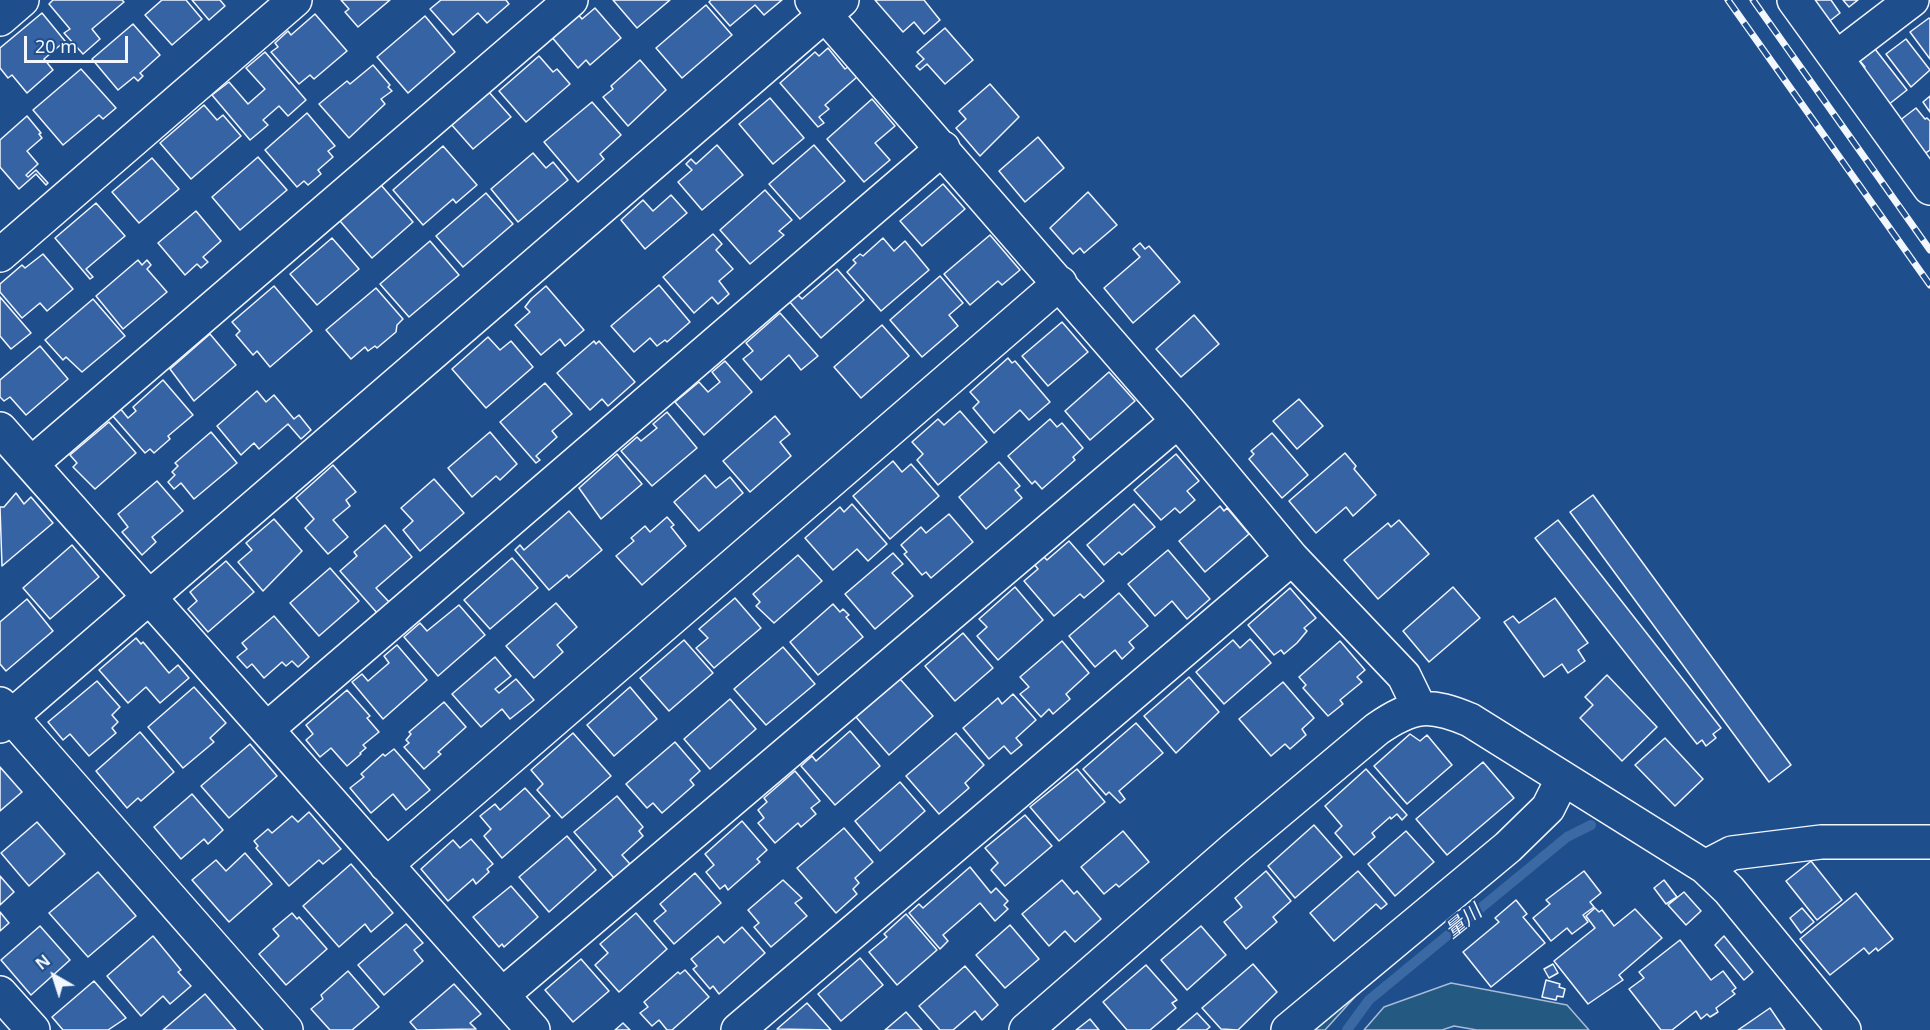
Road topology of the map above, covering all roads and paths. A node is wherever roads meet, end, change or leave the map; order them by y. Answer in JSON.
{"nodes":[{"id":1,"x":22,"y":0,"type":"edge"},
{"id":2,"x":295,"y":0,"type":"edge"},
{"id":3,"x":571,"y":0,"type":"edge"},
{"id":4,"x":1794,"y":0,"type":"edge"},
{"id":5,"x":1912,"y":0,"type":"edge"},
{"id":6,"x":826,"y":5,"type":"edge"},
{"id":7,"x":0,"y":19,"type":"edge"},
{"id":8,"x":1836,"y":58,"type":"junction"},
{"id":9,"x":944,"y":148,"type":"junction"},
{"id":10,"x":1930,"y":188,"type":"edge"},
{"id":11,"x":0,"y":255,"type":"edge"},
{"id":12,"x":1060,"y":283,"type":"junction"},
{"id":13,"x":1178,"y":421,"type":"junction"},
{"id":14,"x":0,"y":429,"type":"edge"},
{"id":15,"x":31,"y":464,"type":"junction"},
{"id":16,"x":1292,"y":558,"type":"junction"},
{"id":17,"x":150,"y":598,"type":"junction"},
{"id":18,"x":1420,"y":709,"type":"junction"},
{"id":19,"x":4,"y":716,"type":"edge"},
{"id":20,"x":267,"y":729,"type":"junction"},
{"id":21,"x":1563,"y":778,"type":"junction"},
{"id":22,"x":1930,"y":842,"type":"edge"},
{"id":23,"x":386,"y":865,"type":"junction"},
{"id":24,"x":1706,"y":867,"type":"junction"},
{"id":25,"x":502,"y":995,"type":"junction"},
{"id":26,"x":286,"y":1030,"type":"edge"},
{"id":27,"x":533,"y":1030,"type":"edge"},
{"id":28,"x":738,"y":1030,"type":"edge"},
{"id":29,"x":1026,"y":1030,"type":"edge"},
{"id":30,"x":1288,"y":1030,"type":"edge"},
{"id":31,"x":1844,"y":1030,"type":"edge"}],
"edges":[{"from":1,"to":7,"type":"street"},
{"from":2,"to":11,"type":"street"},
{"from":3,"to":15,"type":"street"},
{"from":4,"to":8,"type":"street"},
{"from":5,"to":8,"type":"street"},
{"from":6,"to":9,"type":"street"},
{"from":6,"to":17,"type":"street"},
{"from":8,"to":10,"type":"street"},
{"from":9,"to":12,"type":"street"},
{"from":9,"to":20,"type":"street"},
{"from":12,"to":13,"type":"street"},
{"from":12,"to":23,"type":"street"},
{"from":13,"to":16,"type":"street"},
{"from":13,"to":25,"type":"street"},
{"from":14,"to":15,"type":"street"},
{"from":15,"to":17,"type":"street"},
{"from":16,"to":18,"type":"street"},
{"from":16,"to":28,"type":"street"},
{"from":17,"to":19,"type":"street"},
{"from":17,"to":20,"type":"street"},
{"from":18,"to":21,"type":"street"},
{"from":18,"to":29,"type":"street"},
{"from":19,"to":26,"type":"street"},
{"from":20,"to":23,"type":"street"},
{"from":21,"to":24,"type":"street"},
{"from":21,"to":30,"type":"street"},
{"from":22,"to":24,"type":"street"},
{"from":23,"to":25,"type":"street"},
{"from":24,"to":31,"type":"street"},
{"from":25,"to":27,"type":"street"}]}
